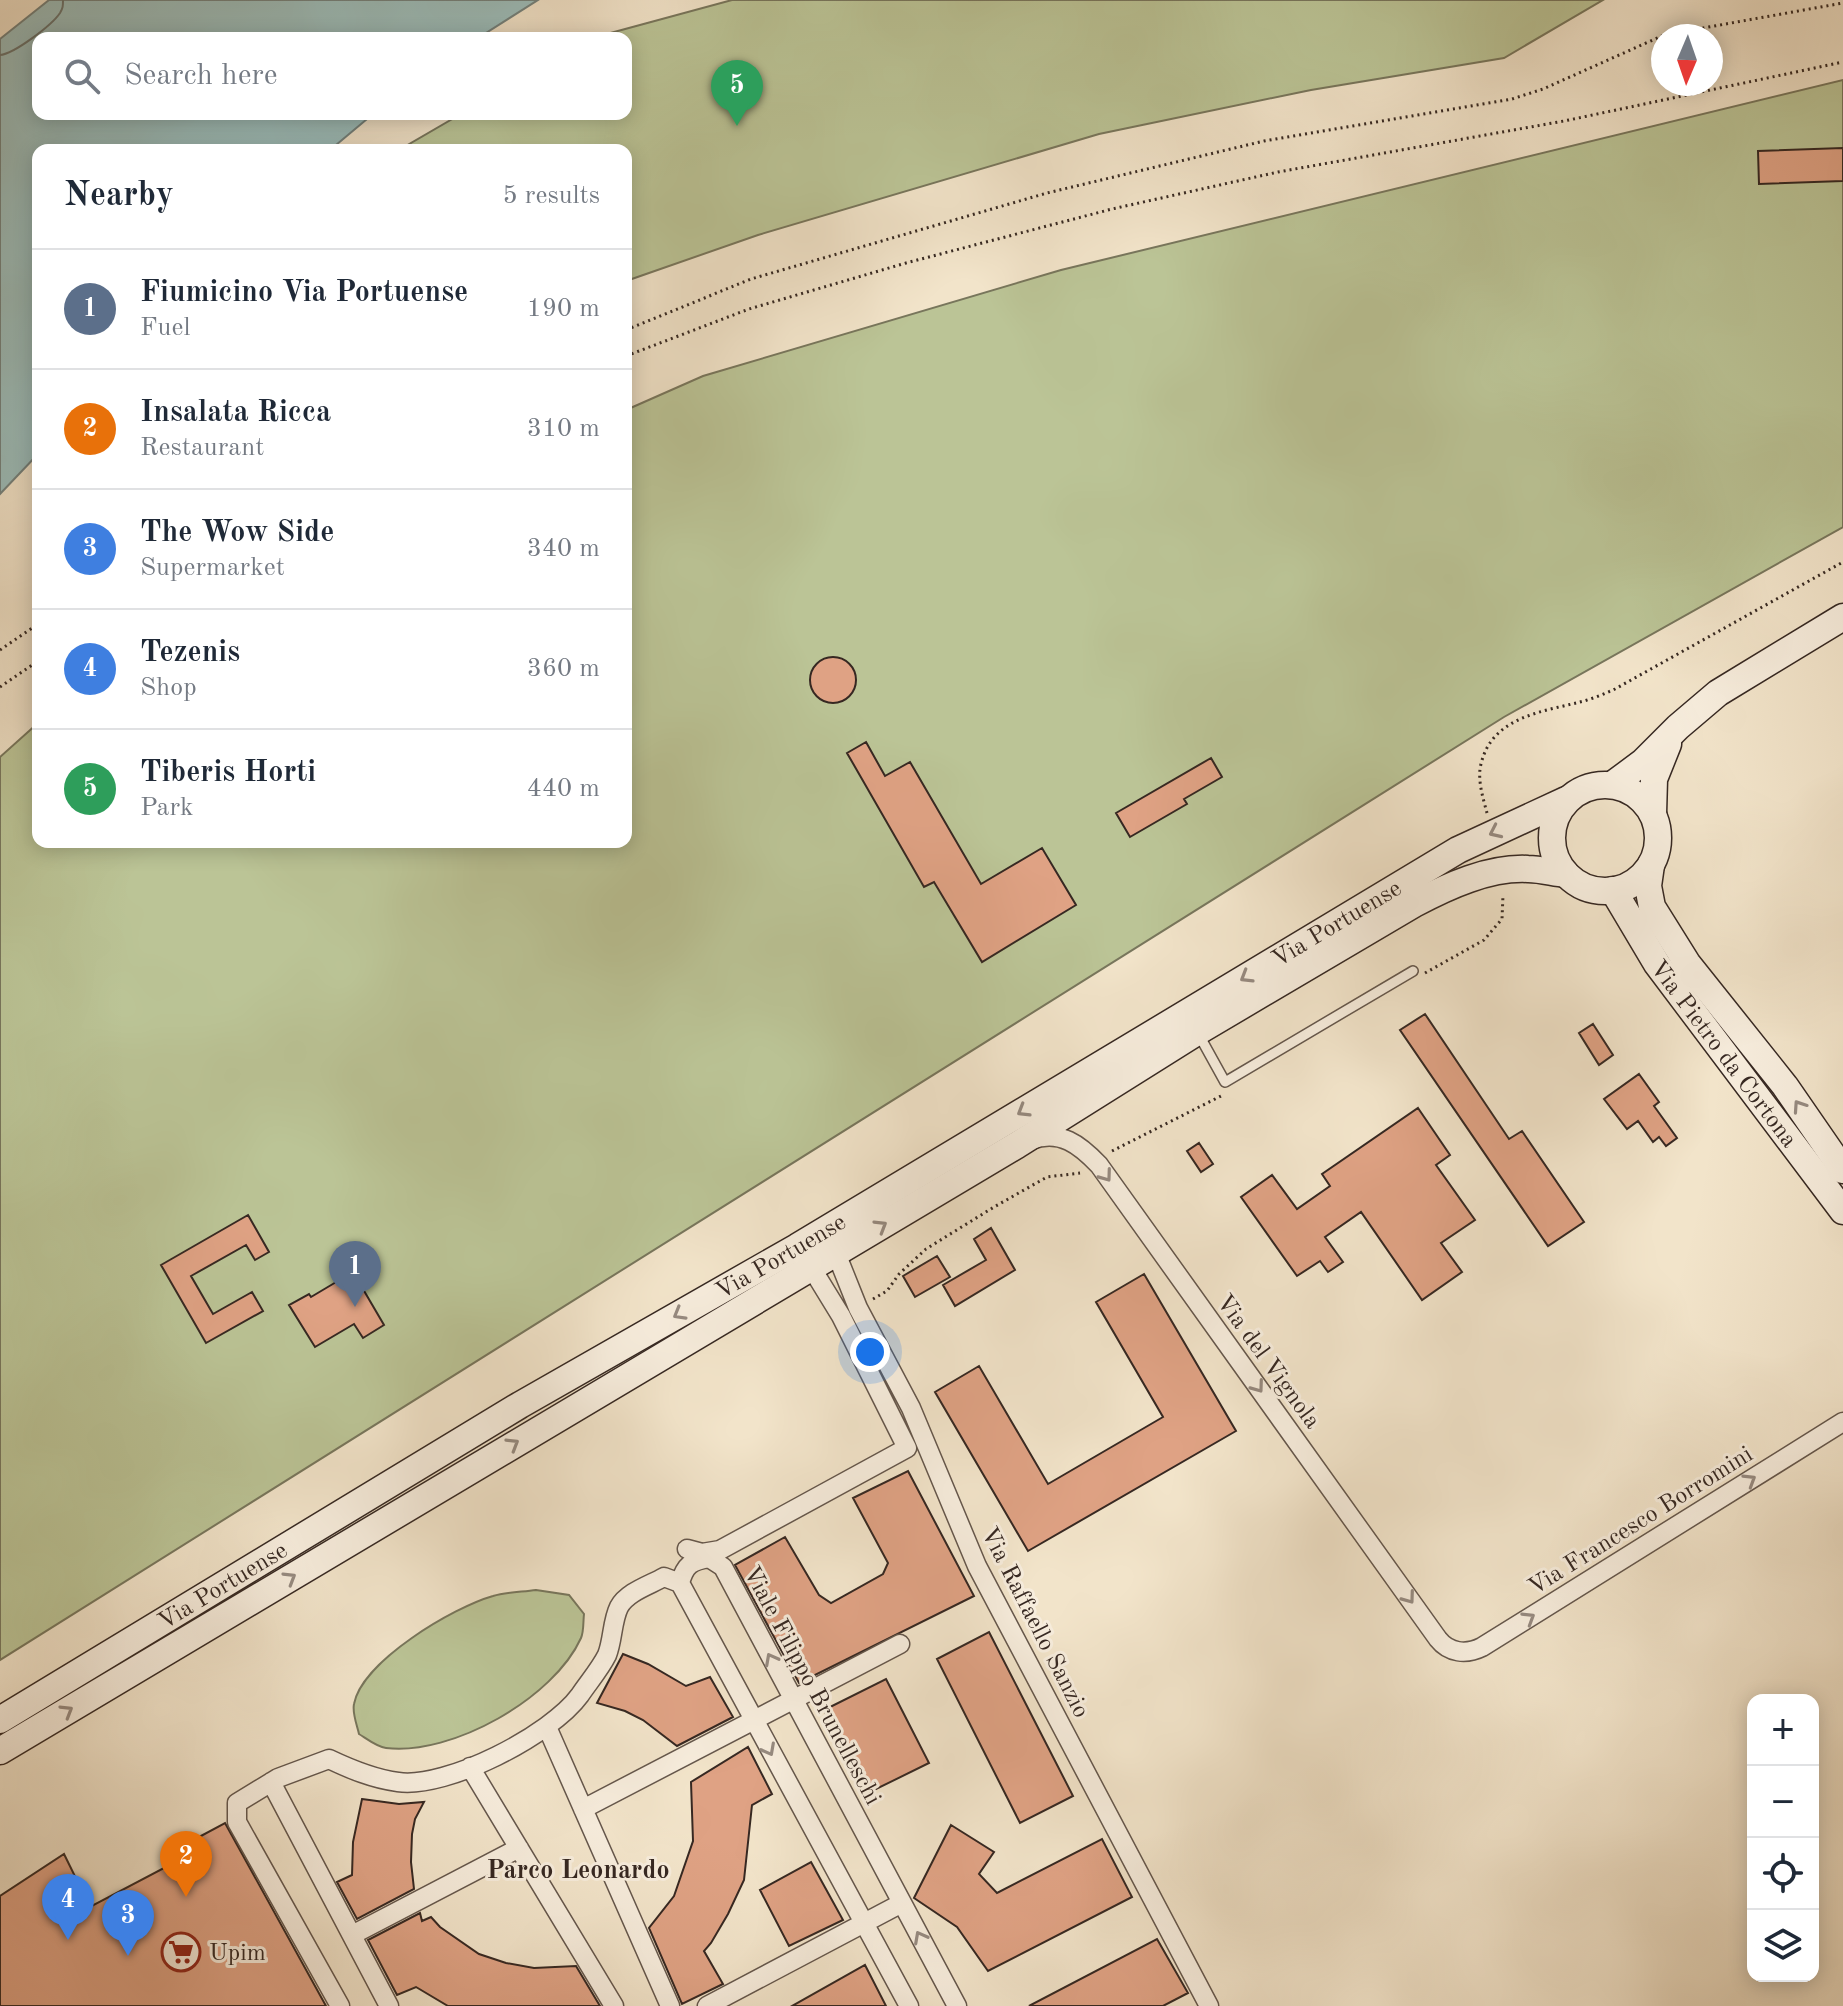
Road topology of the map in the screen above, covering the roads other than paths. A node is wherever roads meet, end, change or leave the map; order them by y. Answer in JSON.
{"nodes":[{"id":1,"x":1843,"y":617,"type":"edge"},
{"id":2,"x":1678,"y":727,"type":"junction"},
{"id":3,"x":1612,"y":785,"type":"junction"},
{"id":4,"x":1566,"y":800,"type":"junction"},
{"id":5,"x":1653,"y":814,"type":"junction"},
{"id":6,"x":1651,"y":865,"type":"junction"},
{"id":7,"x":1566,"y":874,"type":"junction"},
{"id":8,"x":1613,"y":890,"type":"junction"},
{"id":9,"x":1413,"y":971,"type":"dead end"},
{"id":10,"x":1197,"y":1032,"type":"junction"},
{"id":11,"x":1017,"y":1145,"type":"junction"},
{"id":12,"x":1843,"y":1170,"type":"edge"},
{"id":13,"x":1843,"y":1211,"type":"edge"},
{"id":14,"x":836,"y":1253,"type":"junction"},
{"id":15,"x":811,"y":1267,"type":"junction"},
{"id":16,"x":1843,"y":1422,"type":"edge"},
{"id":17,"x":687,"y":1549,"type":"dead end"},
{"id":18,"x":680,"y":1583,"type":"junction"},
{"id":19,"x":900,"y":1644,"type":"dead end"},
{"id":20,"x":1460,"y":1652,"type":"joint"},
{"id":21,"x":792,"y":1699,"type":"junction"},
{"id":22,"x":0,"y":1720,"type":"edge"},
{"id":23,"x":753,"y":1720,"type":"junction"},
{"id":24,"x":547,"y":1727,"type":"junction"},
{"id":25,"x":0,"y":1751,"type":"edge"},
{"id":26,"x":470,"y":1767,"type":"junction"},
{"id":27,"x":271,"y":1782,"type":"junction"},
{"id":28,"x":583,"y":1809,"type":"junction"},
{"id":29,"x":519,"y":1848,"type":"junction"},
{"id":30,"x":902,"y":1903,"type":"junction"},
{"id":31,"x":863,"y":1925,"type":"junction"},
{"id":32,"x":352,"y":1935,"type":"junction"},
{"id":33,"x":340,"y":2006,"type":"edge"},
{"id":34,"x":389,"y":2006,"type":"edge"},
{"id":35,"x":614,"y":2006,"type":"edge"},
{"id":36,"x":670,"y":2006,"type":"edge"},
{"id":37,"x":707,"y":2006,"type":"edge"},
{"id":38,"x":909,"y":2006,"type":"edge"},
{"id":39,"x":957,"y":2006,"type":"edge"},
{"id":40,"x":1209,"y":2006,"type":"edge"}],
"edges":[{"from":1,"to":2,"type":"street"},
{"from":2,"to":3,"type":"street"},
{"from":2,"to":5,"type":"street"},
{"from":3,"to":4,"type":"street"},
{"from":3,"to":5,"type":"street"},
{"from":4,"to":7,"type":"street"},
{"from":4,"to":22,"type":"street","name":"Via Portuense","one_way":true},
{"from":5,"to":6,"type":"street"},
{"from":6,"to":8,"type":"street"},
{"from":12,"to":6,"type":"street","name":"Via Pietro da Cortona","one_way":true},
{"from":7,"to":8,"type":"street"},
{"from":7,"to":10,"type":"street","name":"Via Portuense"},
{"from":8,"to":13,"type":"street","name":"Via Pietro da Cortona"},
{"from":9,"to":10,"type":"lane"},
{"from":10,"to":11,"type":"street","name":"Via Portuense"},
{"from":14,"to":11,"type":"street","name":"Via Portuense","one_way":true},
{"from":11,"to":20,"type":"street","name":"Via del Vignola","one_way":true},
{"from":14,"to":15,"type":"street","name":"Via Portuense"},
{"from":14,"to":40,"type":"street","name":"Via Raffaello Sanzio"},
{"from":15,"to":17,"type":"street"},
{"from":25,"to":15,"type":"street","name":"Via Portuense","one_way":true},
{"from":20,"to":16,"type":"street","name":"Via Francesco Borromini","one_way":true},
{"from":21,"to":18,"type":"street","name":"Viale Filippo Brunelleschi","one_way":true},
{"from":18,"to":23,"type":"street"},
{"from":18,"to":24,"type":"street"},
{"from":19,"to":21,"type":"street"},
{"from":21,"to":23,"type":"street"},
{"from":21,"to":30,"type":"street","name":"Viale Filippo Brunelleschi"},
{"from":23,"to":28,"type":"street"},
{"from":23,"to":31,"type":"street","one_way":true},
{"from":24,"to":26,"type":"street"},
{"from":24,"to":28,"type":"street"},
{"from":26,"to":27,"type":"street"},
{"from":26,"to":29,"type":"street"},
{"from":27,"to":32,"type":"street"},
{"from":27,"to":33,"type":"street"},
{"from":28,"to":36,"type":"street"},
{"from":29,"to":32,"type":"street"},
{"from":29,"to":35,"type":"street"},
{"from":30,"to":31,"type":"street"},
{"from":39,"to":30,"type":"street","name":"Viale Filippo Brunelleschi","one_way":true},
{"from":31,"to":37,"type":"street"},
{"from":31,"to":38,"type":"street"},
{"from":32,"to":34,"type":"street"}]}
